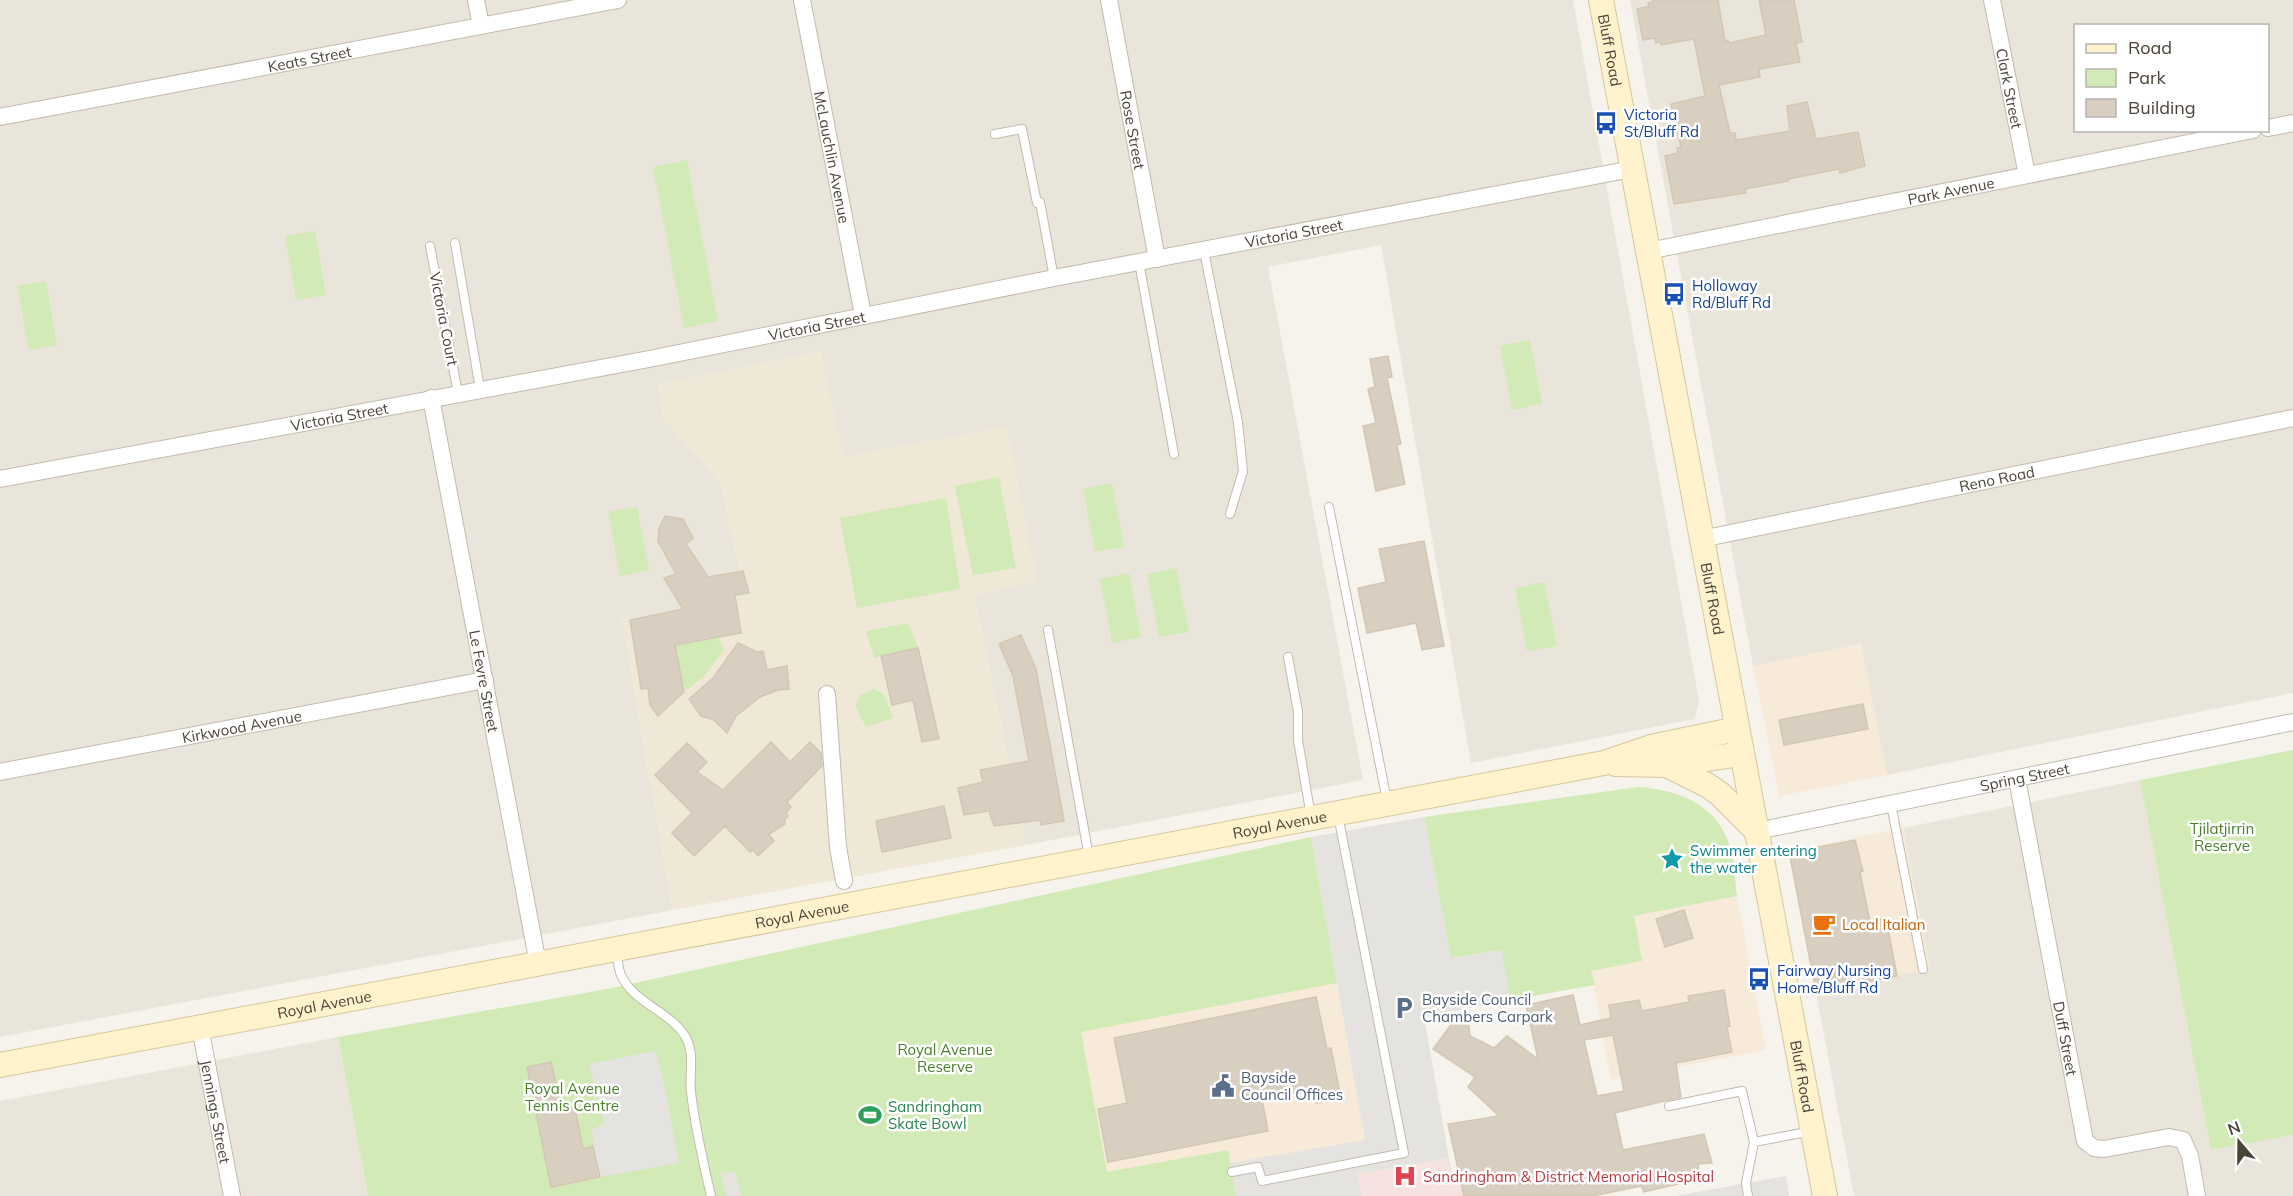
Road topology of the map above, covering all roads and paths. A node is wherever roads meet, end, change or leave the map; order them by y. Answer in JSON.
{"nodes":[{"id":1,"x":476,"y":0,"type":"edge"},
{"id":2,"x":618,"y":0,"type":"edge"},
{"id":3,"x":802,"y":0,"type":"edge"},
{"id":4,"x":1109,"y":0,"type":"edge"},
{"id":5,"x":1601,"y":0,"type":"edge"},
{"id":6,"x":1992,"y":0,"type":"edge"},
{"id":7,"x":481,"y":26,"type":"junction"},
{"id":8,"x":0,"y":117,"type":"edge"},
{"id":9,"x":2293,"y":123,"type":"edge"},
{"id":10,"x":2269,"y":128,"type":"edge"},
{"id":11,"x":2243,"y":132,"type":"edge"},
{"id":12,"x":995,"y":134,"type":"dead end"},
{"id":13,"x":1632,"y":169,"type":"junction"},
{"id":14,"x":2027,"y":175,"type":"junction"},
{"id":15,"x":455,"y":243,"type":"dead end"},
{"id":16,"x":430,"y":246,"type":"dead end"},
{"id":17,"x":1204,"y":250,"type":"junction"},
{"id":18,"x":1648,"y":251,"type":"junction"},
{"id":19,"x":1157,"y":259,"type":"junction"},
{"id":20,"x":1139,"y":262,"type":"junction"},
{"id":21,"x":1054,"y":278,"type":"junction"},
{"id":22,"x":863,"y":315,"type":"junction"},
{"id":23,"x":480,"y":389,"type":"junction"},
{"id":24,"x":458,"y":393,"type":"junction"},
{"id":25,"x":430,"y":398,"type":"junction"},
{"id":26,"x":2293,"y":418,"type":"edge"},
{"id":27,"x":1174,"y":454,"type":"dead end"},
{"id":28,"x":0,"y":479,"type":"edge"},
{"id":29,"x":1329,"y":507,"type":"dead end"},
{"id":30,"x":1230,"y":514,"type":"dead end"},
{"id":31,"x":1701,"y":539,"type":"junction"},
{"id":32,"x":1048,"y":630,"type":"dead end"},
{"id":33,"x":1287,"y":657,"type":"dead end"},
{"id":34,"x":485,"y":680,"type":"junction"},
{"id":35,"x":827,"y":694,"type":"dead end"},
{"id":36,"x":2293,"y":722,"type":"edge"},
{"id":37,"x":1737,"y":729,"type":"junction"},
{"id":38,"x":1741,"y":754,"type":"junction"},
{"id":39,"x":1605,"y":763,"type":"junction"},
{"id":40,"x":1667,"y":765,"type":"junction"},
{"id":41,"x":0,"y":772,"type":"edge"},
{"id":42,"x":2017,"y":779,"type":"junction"},
{"id":43,"x":1387,"y":802,"type":"junction"},
{"id":44,"x":1891,"y":804,"type":"junction"},
{"id":45,"x":1337,"y":812,"type":"junction"},
{"id":46,"x":1311,"y":817,"type":"junction"},
{"id":47,"x":1757,"y":831,"type":"junction"},
{"id":48,"x":1090,"y":859,"type":"junction"},
{"id":49,"x":844,"y":881,"type":"dead end"},
{"id":50,"x":616,"y":949,"type":"junction"},
{"id":51,"x":538,"y":964,"type":"junction"},
{"id":52,"x":1923,"y":969,"type":"dead end"},
{"id":53,"x":200,"y":1027,"type":"junction"},
{"id":54,"x":0,"y":1065,"type":"edge"},
{"id":55,"x":1669,"y":1106,"type":"dead end"},
{"id":56,"x":1813,"y":1131,"type":"junction"},
{"id":57,"x":1754,"y":1142,"type":"junction"},
{"id":58,"x":1232,"y":1172,"type":"dead end"},
{"id":59,"x":231,"y":1196,"type":"edge"},
{"id":60,"x":711,"y":1196,"type":"edge"},
{"id":61,"x":1748,"y":1196,"type":"edge"},
{"id":62,"x":1825,"y":1196,"type":"edge"},
{"id":63,"x":2197,"y":1196,"type":"edge"}],
"edges":[{"from":1,"to":7,"type":"street"},
{"from":2,"to":7,"type":"street","name":"Keats Street"},
{"from":3,"to":22,"type":"street","name":"McLauchlin Avenue"},
{"from":4,"to":19,"type":"street","name":"Rose Street"},
{"from":5,"to":13,"type":"street","name":"Bluff Road"},
{"from":6,"to":14,"type":"street","name":"Clark Street"},
{"from":7,"to":8,"type":"street","name":"Keats Street"},
{"from":9,"to":10,"type":"street"},
{"from":11,"to":14,"type":"street","name":"Park Avenue"},
{"from":12,"to":21,"type":"lane"},
{"from":13,"to":17,"type":"street","name":"Victoria Street"},
{"from":13,"to":18,"type":"street","name":"Bluff Road"},
{"from":14,"to":18,"type":"street","name":"Park Avenue"},
{"from":15,"to":23,"type":"lane","name":"Victoria Court"},
{"from":16,"to":24,"type":"lane","name":"Victoria Court"},
{"from":17,"to":19,"type":"street","name":"Victoria Street"},
{"from":17,"to":30,"type":"lane"},
{"from":18,"to":31,"type":"street","name":"Bluff Road"},
{"from":19,"to":20,"type":"street","name":"Victoria Street"},
{"from":20,"to":21,"type":"street","name":"Victoria Street"},
{"from":20,"to":27,"type":"lane"},
{"from":21,"to":22,"type":"street","name":"Victoria Street"},
{"from":22,"to":23,"type":"street","name":"Victoria Street"},
{"from":23,"to":24,"type":"street","name":"Victoria Street"},
{"from":24,"to":25,"type":"street","name":"Victoria Street"},
{"from":25,"to":28,"type":"street","name":"Victoria Street"},
{"from":25,"to":34,"type":"street","name":"Le Fevre Street"},
{"from":26,"to":31,"type":"street","name":"Reno Road"},
{"from":29,"to":43,"type":"lane"},
{"from":31,"to":37,"type":"street","name":"Bluff Road"},
{"from":32,"to":48,"type":"lane"},
{"from":33,"to":46,"type":"lane"},
{"from":34,"to":41,"type":"street","name":"Kirkwood Avenue"},
{"from":34,"to":51,"type":"street","name":"Le Fevre Street"},
{"from":35,"to":49,"type":"street"},
{"from":36,"to":42,"type":"street","name":"Spring Street"},
{"from":37,"to":38,"type":"street","name":"Bluff Road"},
{"from":37,"to":39,"type":"street","name":"Royal Avenue"},
{"from":38,"to":40,"type":"street","name":"Royal Avenue"},
{"from":38,"to":47,"type":"street","name":"Bluff Road"},
{"from":39,"to":40,"type":"street","name":"Royal Avenue"},
{"from":39,"to":43,"type":"street","name":"Royal Avenue"},
{"from":40,"to":47,"type":"street"},
{"from":42,"to":44,"type":"street","name":"Spring Street"},
{"from":42,"to":63,"type":"street","name":"Duff Street"},
{"from":43,"to":45,"type":"street","name":"Royal Avenue"},
{"from":44,"to":47,"type":"street","name":"Spring Street"},
{"from":44,"to":52,"type":"lane"},
{"from":45,"to":46,"type":"street","name":"Royal Avenue"},
{"from":45,"to":58,"type":"lane"},
{"from":46,"to":48,"type":"street","name":"Royal Avenue"},
{"from":47,"to":56,"type":"street","name":"Bluff Road"},
{"from":48,"to":50,"type":"street","name":"Royal Avenue"},
{"from":50,"to":51,"type":"street","name":"Royal Avenue"},
{"from":50,"to":60,"type":"lane"},
{"from":51,"to":53,"type":"street","name":"Royal Avenue"},
{"from":53,"to":54,"type":"street","name":"Royal Avenue"},
{"from":53,"to":59,"type":"street","name":"Jennings Street"},
{"from":55,"to":57,"type":"lane"},
{"from":56,"to":57,"type":"lane"},
{"from":56,"to":62,"type":"street","name":"Bluff Road"},
{"from":57,"to":61,"type":"lane"}]}
